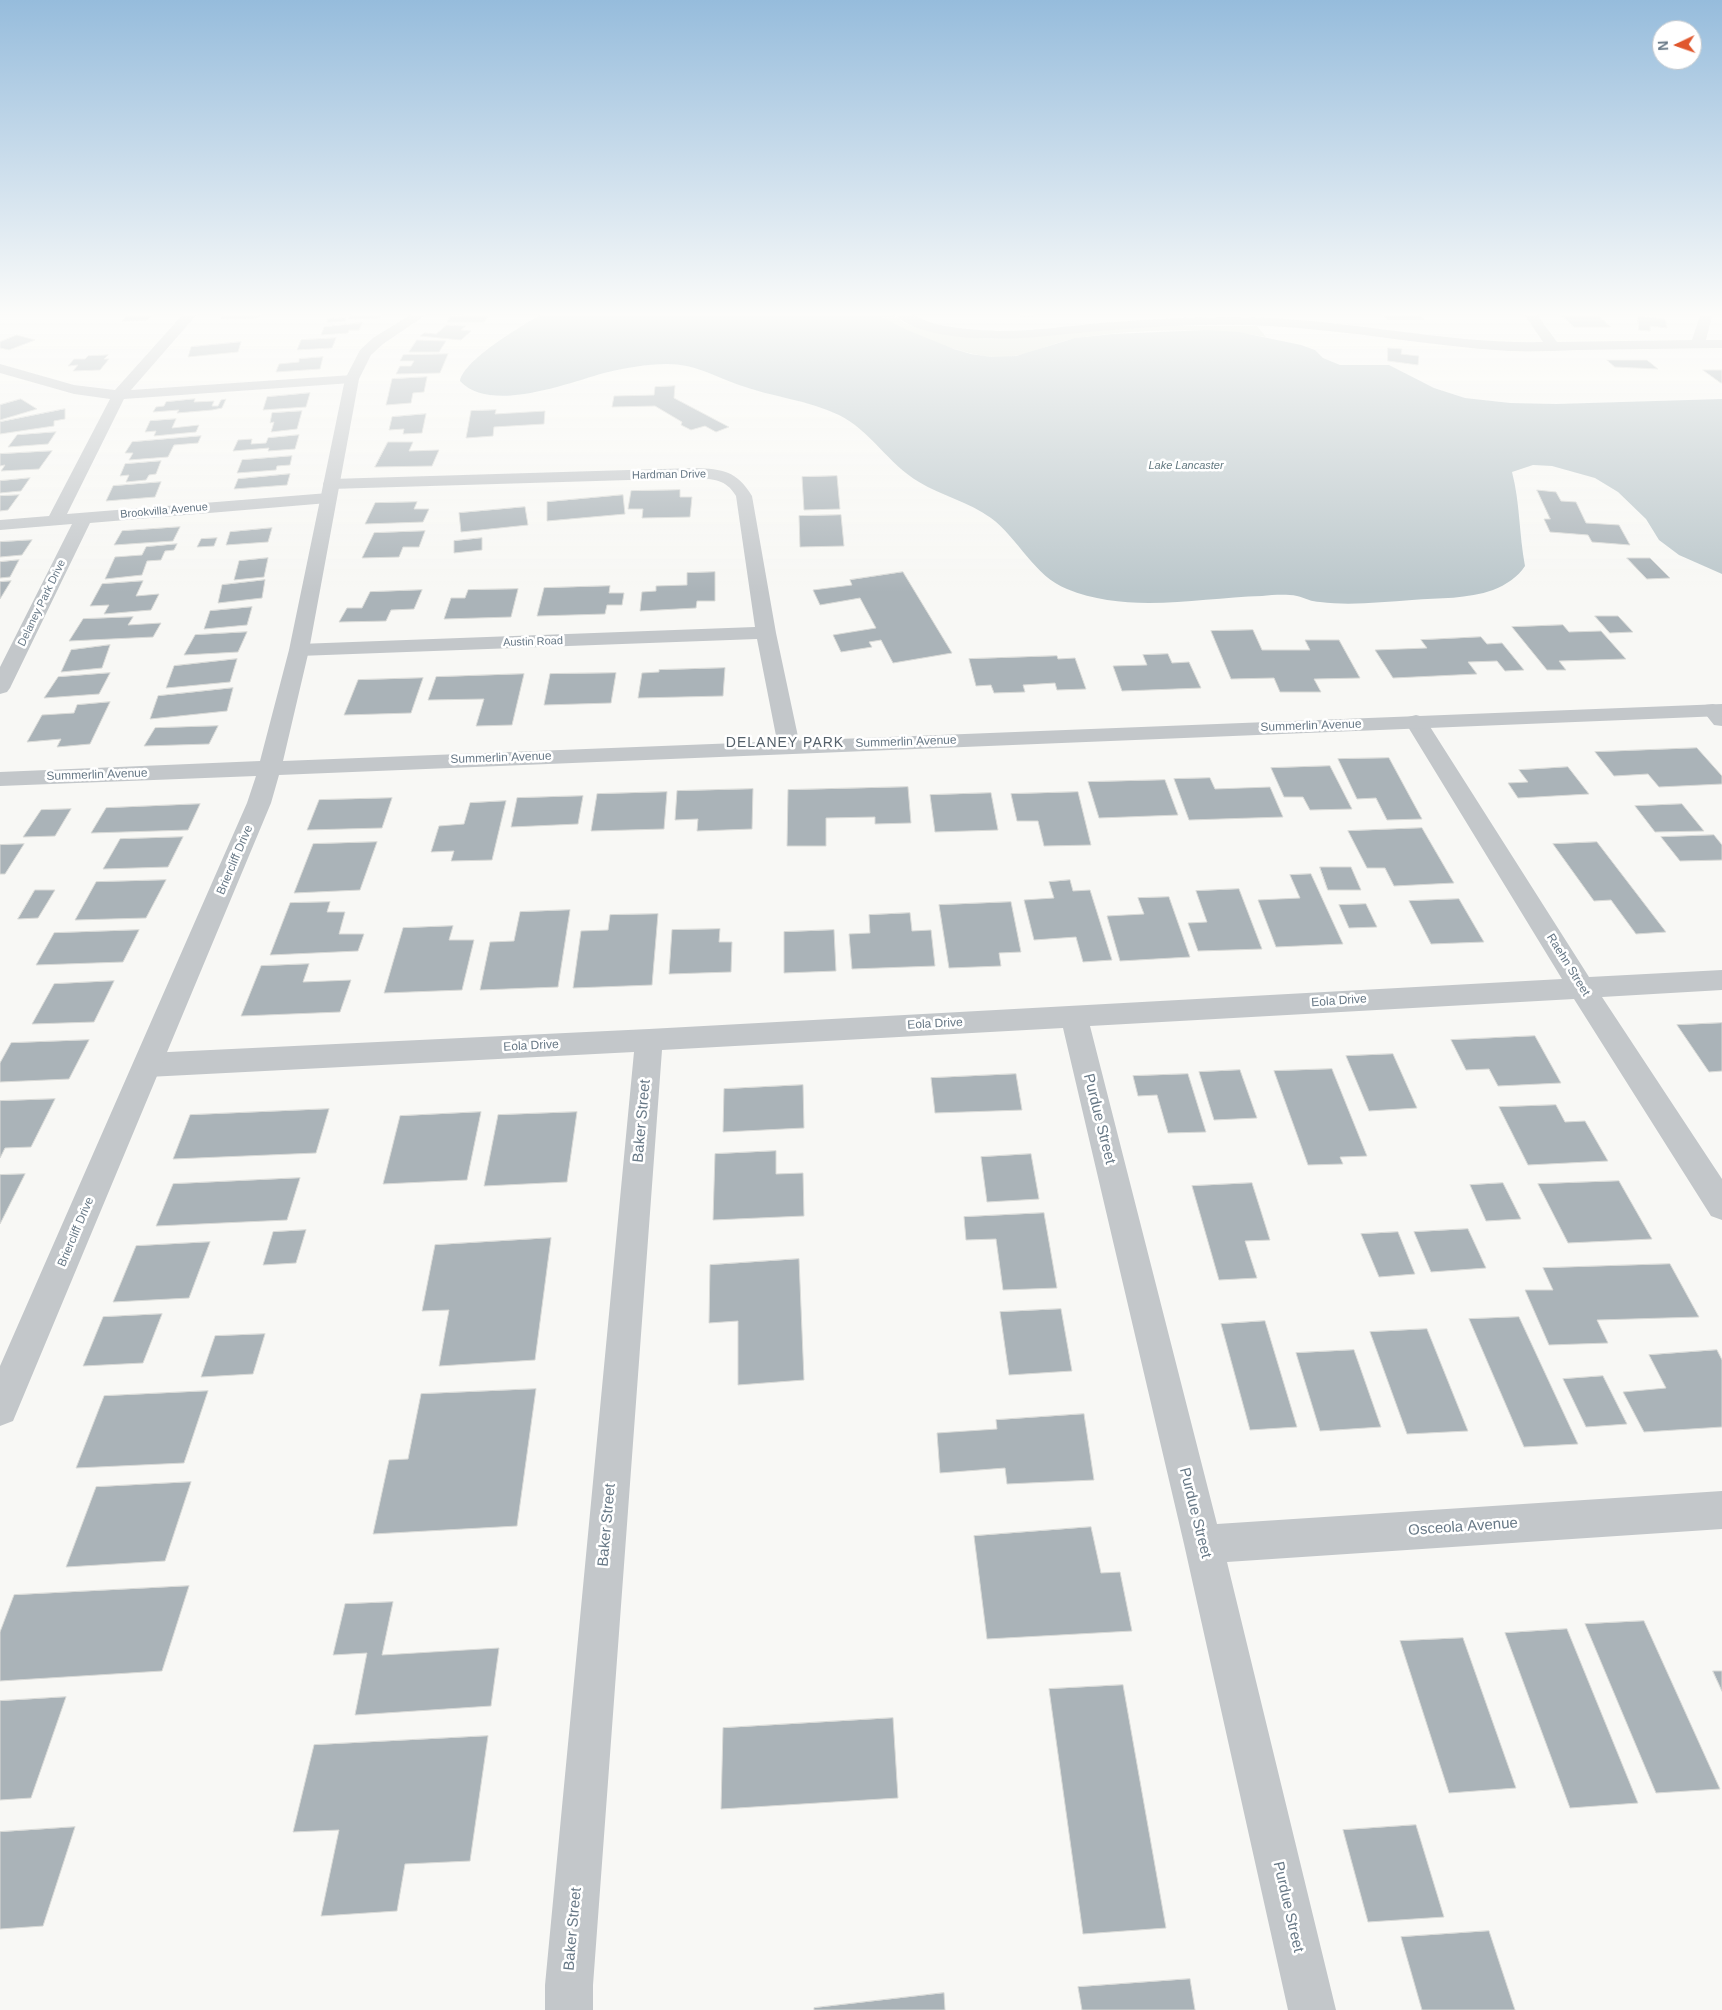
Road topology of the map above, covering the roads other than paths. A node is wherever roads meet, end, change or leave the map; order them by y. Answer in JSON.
{"nodes":[{"id":1,"x":114,"y":406,"type":"edge"},
{"id":2,"x":347,"y":406,"type":"edge"},
{"id":3,"x":330,"y":491,"type":"junction"},
{"id":4,"x":84,"y":518,"type":"junction"},
{"id":5,"x":55,"y":521,"type":"junction"},
{"id":6,"x":0,"y":525,"type":"edge"},
{"id":7,"x":766,"y":634,"type":"junction"},
{"id":8,"x":299,"y":650,"type":"junction"},
{"id":9,"x":0,"y":688,"type":"edge"},
{"id":10,"x":1719,"y":714,"type":"edge"},
{"id":11,"x":1416,"y":722,"type":"junction"},
{"id":12,"x":789,"y":746,"type":"junction"},
{"id":13,"x":270,"y":768,"type":"junction"},
{"id":14,"x":0,"y":779,"type":"edge"},
{"id":15,"x":1722,"y":980,"type":"edge"},
{"id":16,"x":1581,"y":987,"type":"junction"},
{"id":17,"x":1074,"y":1016,"type":"junction"},
{"id":18,"x":649,"y":1040,"type":"junction"},
{"id":19,"x":148,"y":1065,"type":"junction"},
{"id":20,"x":1722,"y":1206,"type":"edge"},
{"id":21,"x":0,"y":1408,"type":"edge"},
{"id":22,"x":1722,"y":1510,"type":"edge"},
{"id":23,"x":1203,"y":1544,"type":"junction"},
{"id":24,"x":569,"y":2010,"type":"edge"},
{"id":25,"x":1312,"y":2010,"type":"edge"}],
"edges":[{"from":1,"to":5,"type":"street"},
{"from":2,"to":3,"type":"street","name":"Briercliff Drive"},
{"from":3,"to":4,"type":"street","name":"Brookvilla Avenue"},
{"from":3,"to":7,"type":"street","name":"Hardman Drive"},
{"from":3,"to":8,"type":"street","name":"Briercliff Drive"},
{"from":4,"to":5,"type":"street","name":"Brookvilla Avenue"},
{"from":4,"to":9,"type":"street","name":"Delaney Park Drive"},
{"from":5,"to":6,"type":"street","name":"Brookvilla Avenue"},
{"from":7,"to":8,"type":"street","name":"Austin Road"},
{"from":7,"to":12,"type":"street","name":"Hardman Drive"},
{"from":8,"to":13,"type":"street","name":"Briercliff Drive"},
{"from":10,"to":11,"type":"street","name":"Summerlin Avenue"},
{"from":11,"to":12,"type":"street","name":"Summerlin Avenue"},
{"from":11,"to":16,"type":"street","name":"Raehn Street"},
{"from":12,"to":13,"type":"street","name":"Summerlin Avenue"},
{"from":13,"to":14,"type":"street","name":"Summerlin Avenue"},
{"from":13,"to":19,"type":"street","name":"Briercliff Drive"},
{"from":15,"to":16,"type":"street","name":"Eola Drive"},
{"from":16,"to":17,"type":"street","name":"Eola Drive"},
{"from":16,"to":20,"type":"street","name":"Raehn Street"},
{"from":17,"to":18,"type":"street","name":"Eola Drive"},
{"from":17,"to":23,"type":"street","name":"Purdue Street"},
{"from":18,"to":19,"type":"street","name":"Eola Drive"},
{"from":18,"to":24,"type":"street","name":"Baker Street"},
{"from":19,"to":21,"type":"street","name":"Briercliff Drive"},
{"from":22,"to":23,"type":"street","name":"Osceola Avenue"},
{"from":23,"to":25,"type":"street","name":"Purdue Street"}]}
